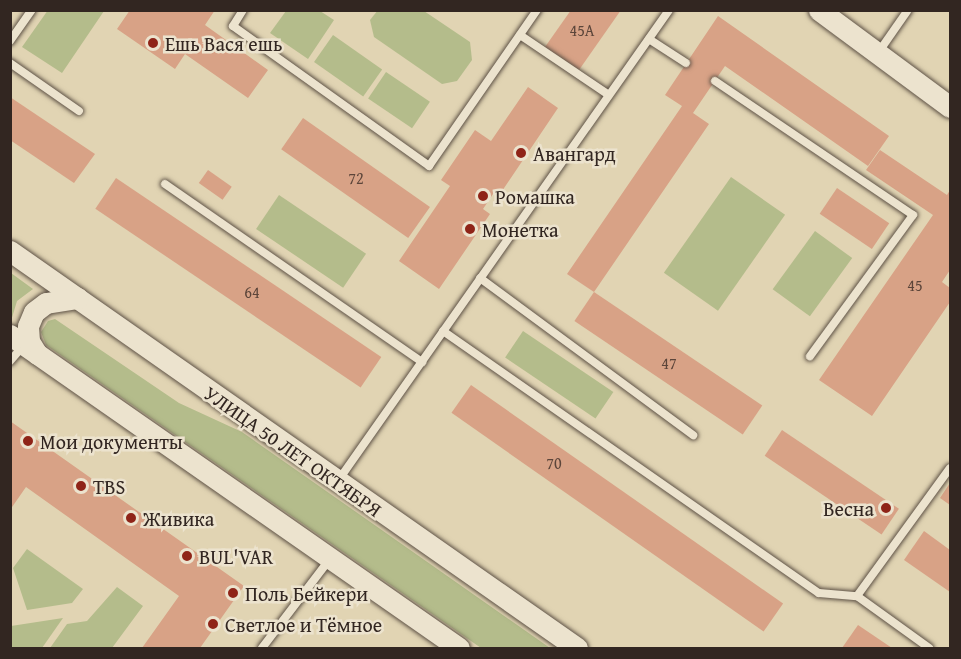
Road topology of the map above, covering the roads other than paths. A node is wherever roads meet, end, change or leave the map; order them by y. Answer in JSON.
{"nodes":[{"id":1,"x":32,"y":10,"type":"edge"},
{"id":2,"x":243,"y":10,"type":"edge"},
{"id":3,"x":537,"y":10,"type":"edge"},
{"id":4,"x":669,"y":10,"type":"edge"},
{"id":5,"x":819,"y":10,"type":"edge"},
{"id":6,"x":908,"y":10,"type":"edge"},
{"id":7,"x":520,"y":35,"type":"junction"},
{"id":8,"x":650,"y":39,"type":"junction"},
{"id":9,"x":10,"y":41,"type":"edge"},
{"id":10,"x":878,"y":53,"type":"junction"},
{"id":11,"x":10,"y":63,"type":"edge"},
{"id":12,"x":686,"y":63,"type":"dead end"},
{"id":13,"x":715,"y":81,"type":"dead end"},
{"id":14,"x":609,"y":94,"type":"junction"},
{"id":15,"x":951,"y":107,"type":"edge"},
{"id":16,"x":79,"y":111,"type":"dead end"},
{"id":17,"x":165,"y":184,"type":"dead end"},
{"id":18,"x":10,"y":251,"type":"edge"},
{"id":19,"x":480,"y":278,"type":"junction"},
{"id":20,"x":78,"y":298,"type":"junction"},
{"id":21,"x":443,"y":331,"type":"junction"},
{"id":22,"x":20,"y":349,"type":"edge"},
{"id":23,"x":810,"y":356,"type":"dead end"},
{"id":24,"x":422,"y":362,"type":"junction"},
{"id":25,"x":693,"y":435,"type":"dead end"},
{"id":26,"x":951,"y":468,"type":"edge"},
{"id":27,"x":337,"y":482,"type":"junction"},
{"id":28,"x":329,"y":560,"type":"junction"},
{"id":29,"x":857,"y":596,"type":"junction"},
{"id":30,"x":262,"y":648,"type":"edge"},
{"id":31,"x":459,"y":648,"type":"edge"},
{"id":32,"x":577,"y":648,"type":"edge"},
{"id":33,"x":929,"y":648,"type":"edge"}],
"edges":[{"from":1,"to":9,"type":"lane"},
{"from":2,"to":7,"type":"lane"},
{"from":3,"to":7,"type":"lane"},
{"from":4,"to":8,"type":"lane"},
{"from":5,"to":10,"type":"main road"},
{"from":6,"to":10,"type":"lane"},
{"from":7,"to":14,"type":"lane"},
{"from":8,"to":12,"type":"lane"},
{"from":8,"to":14,"type":"lane"},
{"from":10,"to":15,"type":"main road"},
{"from":11,"to":16,"type":"lane"},
{"from":13,"to":23,"type":"lane"},
{"from":14,"to":19,"type":"lane"},
{"from":17,"to":24,"type":"lane"},
{"from":18,"to":20,"type":"main road","name":"УЛИЦА 50 ЛЕТ ОКТЯБРЯ"},
{"from":19,"to":21,"type":"lane"},
{"from":19,"to":25,"type":"lane"},
{"from":20,"to":22,"type":"main road"},
{"from":20,"to":27,"type":"main road","name":"УЛИЦА 50 ЛЕТ ОКТЯБРЯ"},
{"from":21,"to":24,"type":"lane"},
{"from":21,"to":29,"type":"lane"},
{"from":22,"to":28,"type":"main road"},
{"from":24,"to":27,"type":"lane"},
{"from":26,"to":29,"type":"lane"},
{"from":27,"to":32,"type":"main road","name":"УЛИЦА 50 ЛЕТ ОКТЯБРЯ"},
{"from":28,"to":30,"type":"lane"},
{"from":28,"to":31,"type":"main road"},
{"from":29,"to":33,"type":"lane"}]}
